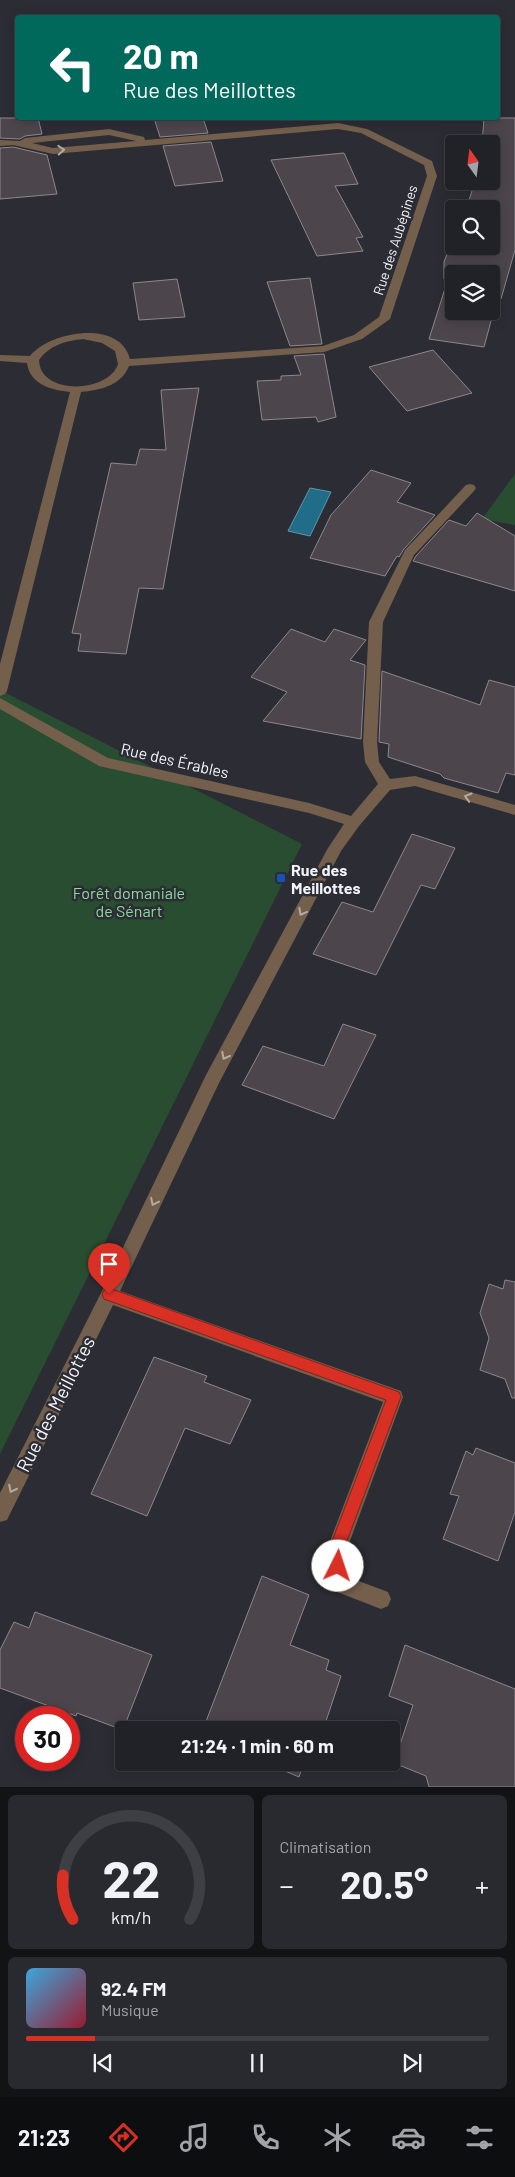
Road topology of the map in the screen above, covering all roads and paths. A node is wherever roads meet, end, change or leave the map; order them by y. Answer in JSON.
{"nodes":[{"id":1,"x":0,"y":143,"type":"edge"},
{"id":2,"x":0,"y":358,"type":"edge"},
{"id":3,"x":33,"y":360,"type":"junction"},
{"id":4,"x":125,"y":363,"type":"junction"},
{"id":5,"x":76,"y":390,"type":"junction"},
{"id":6,"x":470,"y":488,"type":"dead end"},
{"id":7,"x":0,"y":691,"type":"edge"},
{"id":8,"x":0,"y":702,"type":"edge"},
{"id":9,"x":386,"y":785,"type":"junction"},
{"id":10,"x":515,"y":810,"type":"edge"},
{"id":11,"x":354,"y":822,"type":"junction"},
{"id":12,"x":109,"y":1294,"type":"junction"},
{"id":13,"x":0,"y":1513,"type":"edge"},
{"id":14,"x":381,"y":1599,"type":"dead end"}],
"edges":[{"from":1,"to":4,"type":"street","name":"Rue des Aubépines"},
{"from":2,"to":3,"type":"street"},
{"from":3,"to":4,"type":"street"},
{"from":3,"to":5,"type":"street"},
{"from":4,"to":5,"type":"street"},
{"from":5,"to":7,"type":"street"},
{"from":6,"to":9,"type":"street"},
{"from":8,"to":11,"type":"street","name":"Rue des Érables"},
{"from":10,"to":9,"type":"street","one_way":true},
{"from":9,"to":11,"type":"street","name":"Rue des Meillottes"},
{"from":11,"to":12,"type":"street","name":"Rue des Meillottes","one_way":true},
{"from":12,"to":13,"type":"street","name":"Rue des Meillottes","one_way":true},
{"from":12,"to":14,"type":"street"}]}
